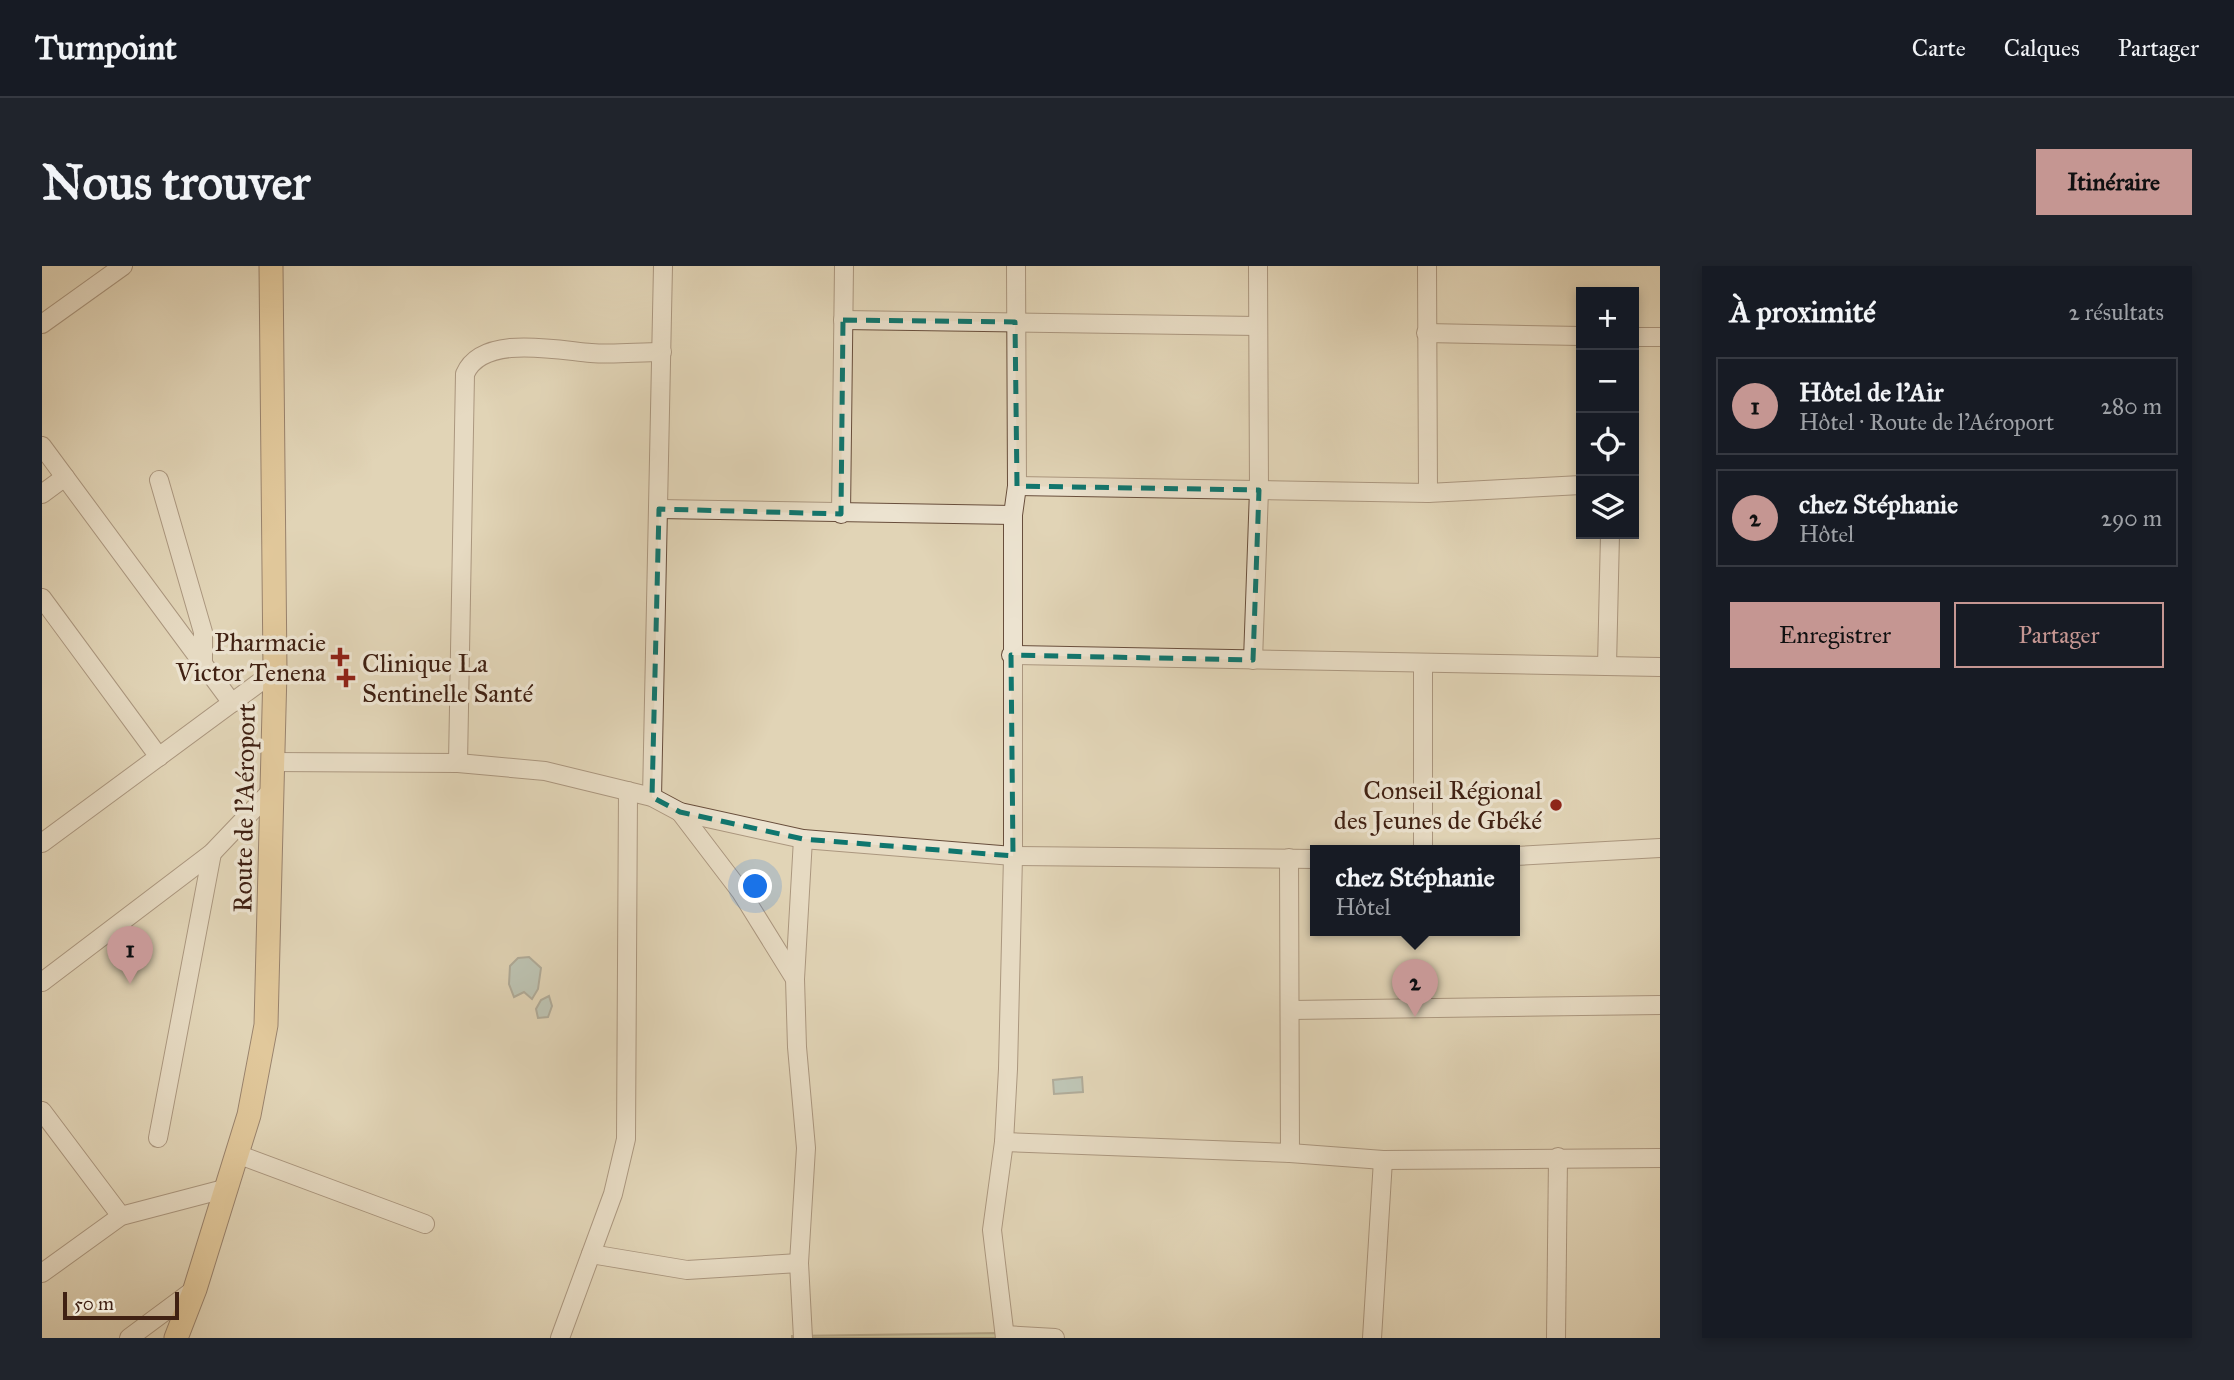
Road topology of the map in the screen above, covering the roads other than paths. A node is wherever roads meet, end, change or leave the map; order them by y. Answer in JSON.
{"nodes":[{"id":1,"x":122,"y":266,"type":"edge"},
{"id":2,"x":271,"y":266,"type":"edge"},
{"id":3,"x":663,"y":266,"type":"edge"},
{"id":4,"x":844,"y":266,"type":"edge"},
{"id":5,"x":1016,"y":266,"type":"edge"},
{"id":6,"x":1258,"y":266,"type":"edge"},
{"id":7,"x":1427,"y":266,"type":"edge"},
{"id":8,"x":844,"y":320,"type":"junction"},
{"id":9,"x":1015,"y":322,"type":"junction"},
{"id":10,"x":42,"y":324,"type":"edge"},
{"id":11,"x":1257,"y":326,"type":"junction"},
{"id":12,"x":1426,"y":333,"type":"junction"},
{"id":13,"x":1576,"y":336,"type":"edge"},
{"id":14,"x":1639,"y":337,"type":"edge"},
{"id":15,"x":1660,"y":337,"type":"edge"},
{"id":16,"x":662,"y":352,"type":"junction"},
{"id":17,"x":42,"y":446,"type":"edge"},
{"id":18,"x":65,"y":477,"type":"junction"},
{"id":19,"x":159,"y":480,"type":"dead end"},
{"id":20,"x":1576,"y":485,"type":"edge"},
{"id":21,"x":1017,"y":486,"type":"junction"},
{"id":22,"x":1259,"y":490,"type":"junction"},
{"id":23,"x":1428,"y":493,"type":"junction"},
{"id":24,"x":42,"y":494,"type":"edge"},
{"id":25,"x":659,"y":509,"type":"junction"},
{"id":26,"x":841,"y":514,"type":"junction"},
{"id":27,"x":1013,"y":515,"type":"junction"},
{"id":28,"x":1610,"y":539,"type":"edge"},
{"id":29,"x":42,"y":598,"type":"edge"},
{"id":30,"x":1011,"y":656,"type":"junction"},
{"id":31,"x":1253,"y":660,"type":"junction"},
{"id":32,"x":1423,"y":663,"type":"junction"},
{"id":33,"x":203,"y":664,"type":"junction"},
{"id":34,"x":1607,"y":666,"type":"junction"},
{"id":35,"x":1660,"y":667,"type":"edge"},
{"id":36,"x":275,"y":671,"type":"junction"},
{"id":37,"x":232,"y":703,"type":"junction"},
{"id":38,"x":159,"y":757,"type":"junction"},
{"id":39,"x":271,"y":762,"type":"junction"},
{"id":40,"x":458,"y":763,"type":"junction"},
{"id":41,"x":271,"y":791,"type":"junction"},
{"id":42,"x":628,"y":791,"type":"junction"},
{"id":43,"x":652,"y":796,"type":"junction"},
{"id":44,"x":680,"y":812,"type":"junction"},
{"id":45,"x":803,"y":839,"type":"junction"},
{"id":46,"x":42,"y":843,"type":"edge"},
{"id":47,"x":1423,"y":845,"type":"edge"},
{"id":48,"x":1660,"y":848,"type":"edge"},
{"id":49,"x":212,"y":853,"type":"junction"},
{"id":50,"x":1013,"y":856,"type":"junction"},
{"id":51,"x":1520,"y":856,"type":"edge"},
{"id":52,"x":1289,"y":858,"type":"junction"},
{"id":53,"x":1310,"y":859,"type":"edge"},
{"id":54,"x":795,"y":979,"type":"junction"},
{"id":55,"x":42,"y":982,"type":"edge"},
{"id":56,"x":1660,"y":1005,"type":"edge"},
{"id":57,"x":1291,"y":1010,"type":"junction"},
{"id":58,"x":42,"y":1111,"type":"edge"},
{"id":59,"x":158,"y":1138,"type":"dead end"},
{"id":60,"x":1004,"y":1142,"type":"junction"},
{"id":61,"x":1290,"y":1153,"type":"junction"},
{"id":62,"x":237,"y":1154,"type":"junction"},
{"id":63,"x":1558,"y":1157,"type":"junction"},
{"id":64,"x":1660,"y":1158,"type":"edge"},
{"id":65,"x":1383,"y":1160,"type":"junction"},
{"id":66,"x":224,"y":1189,"type":"junction"},
{"id":67,"x":121,"y":1216,"type":"junction"},
{"id":68,"x":425,"y":1224,"type":"dead end"},
{"id":69,"x":591,"y":1254,"type":"junction"},
{"id":70,"x":799,"y":1263,"type":"junction"},
{"id":71,"x":42,"y":1273,"type":"edge"},
{"id":72,"x":195,"y":1289,"type":"junction"},
{"id":73,"x":1004,"y":1337,"type":"edge"},
{"id":74,"x":128,"y":1338,"type":"edge"},
{"id":75,"x":176,"y":1338,"type":"edge"},
{"id":76,"x":560,"y":1338,"type":"edge"},
{"id":77,"x":803,"y":1338,"type":"edge"},
{"id":78,"x":1055,"y":1338,"type":"edge"},
{"id":79,"x":1372,"y":1338,"type":"edge"},
{"id":80,"x":1556,"y":1338,"type":"edge"}],
"edges":[{"from":1,"to":10,"type":"street"},
{"from":2,"to":36,"type":"main road","name":"Route de l'Aéroport"},
{"from":3,"to":16,"type":"street"},
{"from":4,"to":8,"type":"street"},
{"from":5,"to":9,"type":"street"},
{"from":6,"to":11,"type":"street"},
{"from":7,"to":12,"type":"street"},
{"from":8,"to":9,"type":"street"},
{"from":8,"to":26,"type":"street"},
{"from":9,"to":11,"type":"street"},
{"from":9,"to":21,"type":"street"},
{"from":11,"to":22,"type":"street"},
{"from":12,"to":13,"type":"street"},
{"from":12,"to":23,"type":"street"},
{"from":14,"to":15,"type":"street"},
{"from":16,"to":25,"type":"street"},
{"from":16,"to":40,"type":"street"},
{"from":17,"to":18,"type":"street"},
{"from":18,"to":24,"type":"street"},
{"from":18,"to":33,"type":"street"},
{"from":19,"to":33,"type":"street"},
{"from":20,"to":23,"type":"street"},
{"from":21,"to":22,"type":"street"},
{"from":21,"to":27,"type":"street"},
{"from":22,"to":23,"type":"street"},
{"from":22,"to":31,"type":"street"},
{"from":25,"to":26,"type":"street"},
{"from":25,"to":43,"type":"street"},
{"from":26,"to":27,"type":"street"},
{"from":27,"to":30,"type":"street"},
{"from":28,"to":34,"type":"street"},
{"from":29,"to":38,"type":"street"},
{"from":30,"to":31,"type":"street"},
{"from":30,"to":50,"type":"street"},
{"from":31,"to":32,"type":"street"},
{"from":32,"to":34,"type":"street"},
{"from":32,"to":47,"type":"street"},
{"from":33,"to":37,"type":"street"},
{"from":34,"to":35,"type":"street"},
{"from":36,"to":37,"type":"street"},
{"from":36,"to":39,"type":"main road","name":"Route de l'Aéroport"},
{"from":37,"to":38,"type":"street"},
{"from":38,"to":46,"type":"street"},
{"from":39,"to":40,"type":"street"},
{"from":39,"to":41,"type":"main road","name":"Route de l'Aéroport"},
{"from":40,"to":42,"type":"street"},
{"from":41,"to":49,"type":"street"},
{"from":41,"to":62,"type":"main road","name":"Route de l'Aéroport"},
{"from":42,"to":43,"type":"street"},
{"from":42,"to":69,"type":"street"},
{"from":43,"to":44,"type":"street"},
{"from":44,"to":45,"type":"street"},
{"from":44,"to":54,"type":"street"},
{"from":45,"to":50,"type":"street"},
{"from":45,"to":54,"type":"street"},
{"from":48,"to":51,"type":"street"},
{"from":49,"to":55,"type":"street"},
{"from":49,"to":59,"type":"street"},
{"from":50,"to":52,"type":"street"},
{"from":50,"to":60,"type":"street"},
{"from":52,"to":53,"type":"street"},
{"from":52,"to":57,"type":"street"},
{"from":54,"to":70,"type":"street"},
{"from":56,"to":57,"type":"street"},
{"from":57,"to":61,"type":"street"},
{"from":58,"to":67,"type":"street"},
{"from":60,"to":61,"type":"street"},
{"from":60,"to":73,"type":"street"},
{"from":61,"to":65,"type":"street"},
{"from":62,"to":66,"type":"main road","name":"Route de l'Aéroport"},
{"from":62,"to":68,"type":"street"},
{"from":63,"to":64,"type":"street"},
{"from":63,"to":65,"type":"street"},
{"from":63,"to":80,"type":"street"},
{"from":65,"to":79,"type":"street"},
{"from":66,"to":67,"type":"street"},
{"from":66,"to":72,"type":"main road","name":"Route de l'Aéroport"},
{"from":67,"to":71,"type":"street"},
{"from":69,"to":70,"type":"street"},
{"from":69,"to":76,"type":"street"},
{"from":70,"to":77,"type":"street"},
{"from":72,"to":74,"type":"street"},
{"from":72,"to":75,"type":"main road","name":"Route de l'Aéroport"},
{"from":73,"to":78,"type":"street"}]}
